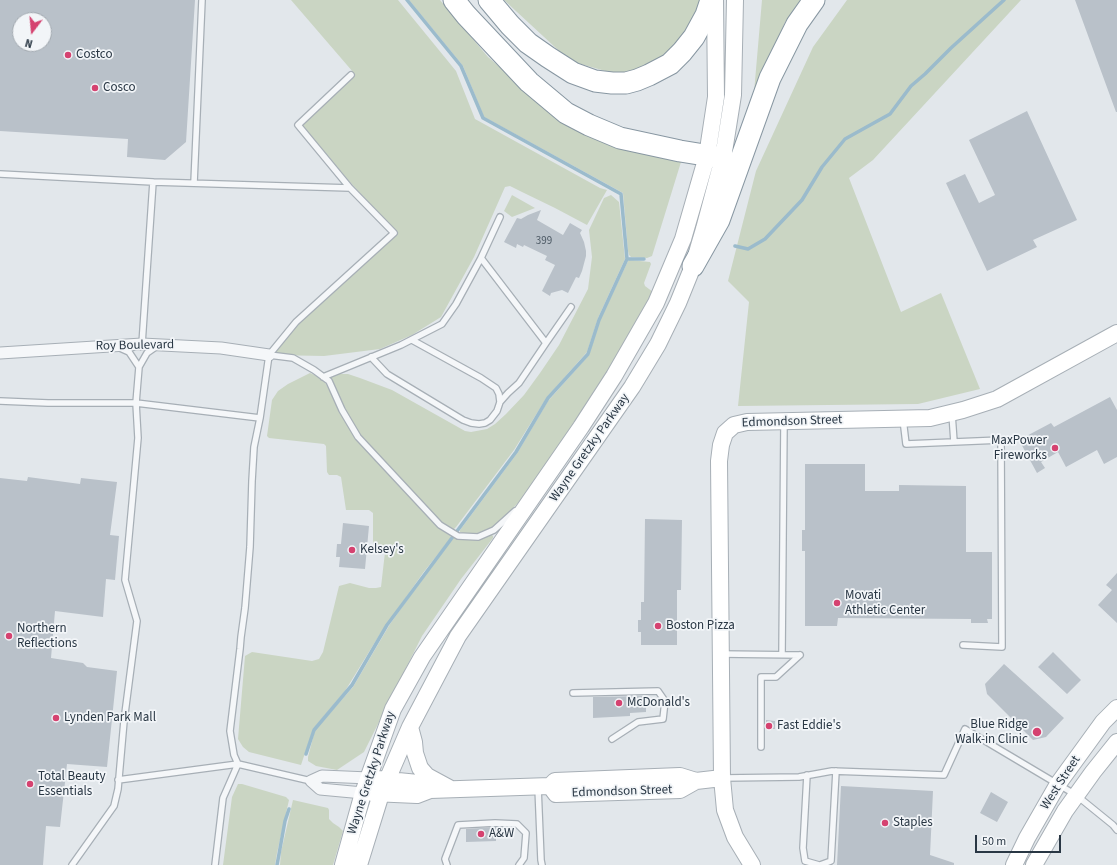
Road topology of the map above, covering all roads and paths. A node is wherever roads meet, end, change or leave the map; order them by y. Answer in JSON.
{"nodes":[{"id":1,"x":202,"y":0,"type":"edge"},
{"id":2,"x":454,"y":0,"type":"edge"},
{"id":3,"x":489,"y":0,"type":"edge"},
{"id":4,"x":711,"y":0,"type":"edge"},
{"id":5,"x":715,"y":0,"type":"edge"},
{"id":6,"x":735,"y":0,"type":"edge"},
{"id":7,"x":814,"y":0,"type":"edge"},
{"id":8,"x":351,"y":75,"type":"dead end"},
{"id":9,"x":715,"y":157,"type":"junction"},
{"id":10,"x":0,"y":174,"type":"edge"},
{"id":11,"x":153,"y":182,"type":"junction"},
{"id":12,"x":194,"y":183,"type":"junction"},
{"id":13,"x":350,"y":188,"type":"junction"},
{"id":14,"x":500,"y":217,"type":"dead end"},
{"id":15,"x":481,"y":258,"type":"junction"},
{"id":16,"x":693,"y":266,"type":"junction"},
{"id":17,"x":571,"y":307,"type":"dead end"},
{"id":18,"x":1117,"y":333,"type":"edge"},
{"id":19,"x":412,"y":340,"type":"junction"},
{"id":20,"x":546,"y":343,"type":"junction"},
{"id":21,"x":142,"y":344,"type":"junction"},
{"id":22,"x":115,"y":345,"type":"junction"},
{"id":23,"x":160,"y":345,"type":"junction"},
{"id":24,"x":0,"y":353,"type":"edge"},
{"id":25,"x":269,"y":355,"type":"junction"},
{"id":26,"x":371,"y":357,"type":"junction"},
{"id":27,"x":139,"y":367,"type":"junction"},
{"id":28,"x":323,"y":377,"type":"junction"},
{"id":29,"x":0,"y":401,"type":"edge"},
{"id":30,"x":500,"y":402,"type":"junction"},
{"id":31,"x":136,"y":403,"type":"junction"},
{"id":32,"x":952,"y":413,"type":"junction"},
{"id":33,"x":260,"y":418,"type":"junction"},
{"id":34,"x":903,"y":419,"type":"junction"},
{"id":35,"x":784,"y":421,"type":"junction"},
{"id":36,"x":954,"y":442,"type":"junction"},
{"id":37,"x":540,"y":487,"type":"junction"},
{"id":38,"x":963,"y":646,"type":"dead end"},
{"id":39,"x":721,"y":654,"type":"junction"},
{"id":40,"x":782,"y":654,"type":"junction"},
{"id":41,"x":573,"y":693,"type":"dead end"},
{"id":42,"x":1117,"y":708,"type":"edge"},
{"id":43,"x":410,"y":727,"type":"junction"},
{"id":44,"x":612,"y":739,"type":"dead end"},
{"id":45,"x":1117,"y":742,"type":"edge"},
{"id":46,"x":761,"y":747,"type":"dead end"},
{"id":47,"x":238,"y":764,"type":"junction"},
{"id":48,"x":836,"y":771,"type":"junction"},
{"id":49,"x":807,"y":775,"type":"junction"},
{"id":50,"x":722,"y":778,"type":"junction"},
{"id":51,"x":387,"y":779,"type":"junction"},
{"id":52,"x":118,"y":780,"type":"junction"},
{"id":53,"x":311,"y":781,"type":"junction"},
{"id":54,"x":1058,"y":784,"type":"junction"},
{"id":55,"x":366,"y":786,"type":"junction"},
{"id":56,"x":544,"y":786,"type":"junction"},
{"id":57,"x":430,"y":790,"type":"junction"},
{"id":58,"x":452,"y":790,"type":"junction"},
{"id":59,"x":381,"y":794,"type":"junction"},
{"id":60,"x":1076,"y":795,"type":"junction"},
{"id":61,"x":1117,"y":830,"type":"edge"},
{"id":62,"x":72,"y":865,"type":"edge"},
{"id":63,"x":215,"y":865,"type":"edge"},
{"id":64,"x":343,"y":865,"type":"edge"},
{"id":65,"x":359,"y":865,"type":"edge"},
{"id":66,"x":447,"y":865,"type":"edge"},
{"id":67,"x":519,"y":865,"type":"edge"},
{"id":68,"x":542,"y":865,"type":"edge"},
{"id":69,"x":752,"y":865,"type":"edge"},
{"id":70,"x":819,"y":865,"type":"edge"},
{"id":71,"x":1014,"y":865,"type":"edge"},
{"id":72,"x":1034,"y":865,"type":"edge"}],
"edges":[{"from":1,"to":12,"type":"lane"},
{"from":2,"to":9,"type":"highway"},
{"from":3,"to":4,"type":"highway"},
{"from":5,"to":9,"type":"main road","name":"Wayne Gretzky Parkway"},
{"from":6,"to":9,"type":"main road","name":"Wayne Gretzky Parkway"},
{"from":7,"to":16,"type":"highway"},
{"from":8,"to":13,"type":"lane"},
{"from":9,"to":16,"type":"main road","name":"Wayne Gretzky Parkway"},
{"from":9,"to":37,"type":"main road","name":"Wayne Gretzky Parkway"},
{"from":10,"to":11,"type":"lane"},
{"from":11,"to":12,"type":"lane"},
{"from":11,"to":21,"type":"lane"},
{"from":12,"to":13,"type":"lane"},
{"from":13,"to":25,"type":"lane"},
{"from":14,"to":15,"type":"lane"},
{"from":15,"to":19,"type":"lane"},
{"from":15,"to":20,"type":"lane"},
{"from":16,"to":43,"type":"main road","name":"Wayne Gretzky Parkway"},
{"from":17,"to":20,"type":"lane"},
{"from":18,"to":32,"type":"main road","name":"Edmondson Street"},
{"from":19,"to":26,"type":"lane"},
{"from":19,"to":30,"type":"lane"},
{"from":20,"to":30,"type":"lane"},
{"from":21,"to":22,"type":"street","name":"Roy Boulevard"},
{"from":21,"to":23,"type":"street","name":"Roy Boulevard"},
{"from":22,"to":24,"type":"street","name":"Roy Boulevard"},
{"from":22,"to":27,"type":"lane"},
{"from":23,"to":25,"type":"street","name":"Roy Boulevard"},
{"from":23,"to":27,"type":"lane"},
{"from":25,"to":28,"type":"lane"},
{"from":25,"to":33,"type":"lane"},
{"from":26,"to":28,"type":"lane"},
{"from":26,"to":30,"type":"lane"},
{"from":27,"to":31,"type":"lane"},
{"from":28,"to":37,"type":"lane"},
{"from":29,"to":31,"type":"lane"},
{"from":31,"to":33,"type":"lane"},
{"from":31,"to":52,"type":"lane"},
{"from":32,"to":34,"type":"main road","name":"Edmondson Street"},
{"from":32,"to":36,"type":"lane"},
{"from":33,"to":47,"type":"lane"},
{"from":34,"to":35,"type":"main road","name":"Edmondson Street"},
{"from":34,"to":36,"type":"lane"},
{"from":35,"to":39,"type":"main road","name":"Edmondson Street"},
{"from":35,"to":40,"type":"lane"},
{"from":36,"to":38,"type":"lane"},
{"from":37,"to":55,"type":"main road","name":"Wayne Gretzky Parkway"},
{"from":39,"to":40,"type":"lane"},
{"from":39,"to":50,"type":"main road","name":"Edmondson Street"},
{"from":40,"to":46,"type":"lane"},
{"from":41,"to":44,"type":"lane"},
{"from":42,"to":54,"type":"main road","name":"West Street"},
{"from":43,"to":51,"type":"main road","name":"Wayne Gretzky Parkway"},
{"from":43,"to":58,"type":"main road"},
{"from":45,"to":60,"type":"main road","name":"West Street"},
{"from":47,"to":52,"type":"lane"},
{"from":47,"to":53,"type":"lane"},
{"from":47,"to":63,"type":"lane"},
{"from":48,"to":49,"type":"lane"},
{"from":48,"to":54,"type":"lane"},
{"from":48,"to":70,"type":"lane"},
{"from":49,"to":50,"type":"lane"},
{"from":49,"to":70,"type":"lane"},
{"from":50,"to":56,"type":"main road","name":"Edmondson Street"},
{"from":50,"to":69,"type":"main road","name":"Edmondson Street"},
{"from":51,"to":55,"type":"main road","name":"Edmondson Street"},
{"from":51,"to":57,"type":"main road","name":"Edmondson Street"},
{"from":51,"to":59,"type":"main road","name":"Wayne Gretzky Parkway"},
{"from":52,"to":62,"type":"lane"},
{"from":53,"to":55,"type":"street","name":"Edmondson Street"},
{"from":53,"to":55,"type":"street","name":"Edmondson Street"},
{"from":54,"to":60,"type":"lane"},
{"from":54,"to":71,"type":"main road","name":"West Street"},
{"from":55,"to":59,"type":"main road","name":"Edmondson Street"},
{"from":55,"to":64,"type":"main road","name":"Wayne Gretzky Parkway"},
{"from":56,"to":58,"type":"main road","name":"Edmondson Street"},
{"from":56,"to":68,"type":"lane"},
{"from":57,"to":58,"type":"main road","name":"Edmondson Street"},
{"from":57,"to":59,"type":"main road","name":"Edmondson Street"},
{"from":59,"to":65,"type":"main road","name":"Wayne Gretzky Parkway"},
{"from":60,"to":61,"type":"lane"},
{"from":60,"to":72,"type":"main road","name":"West Street"},
{"from":66,"to":67,"type":"lane"}]}
